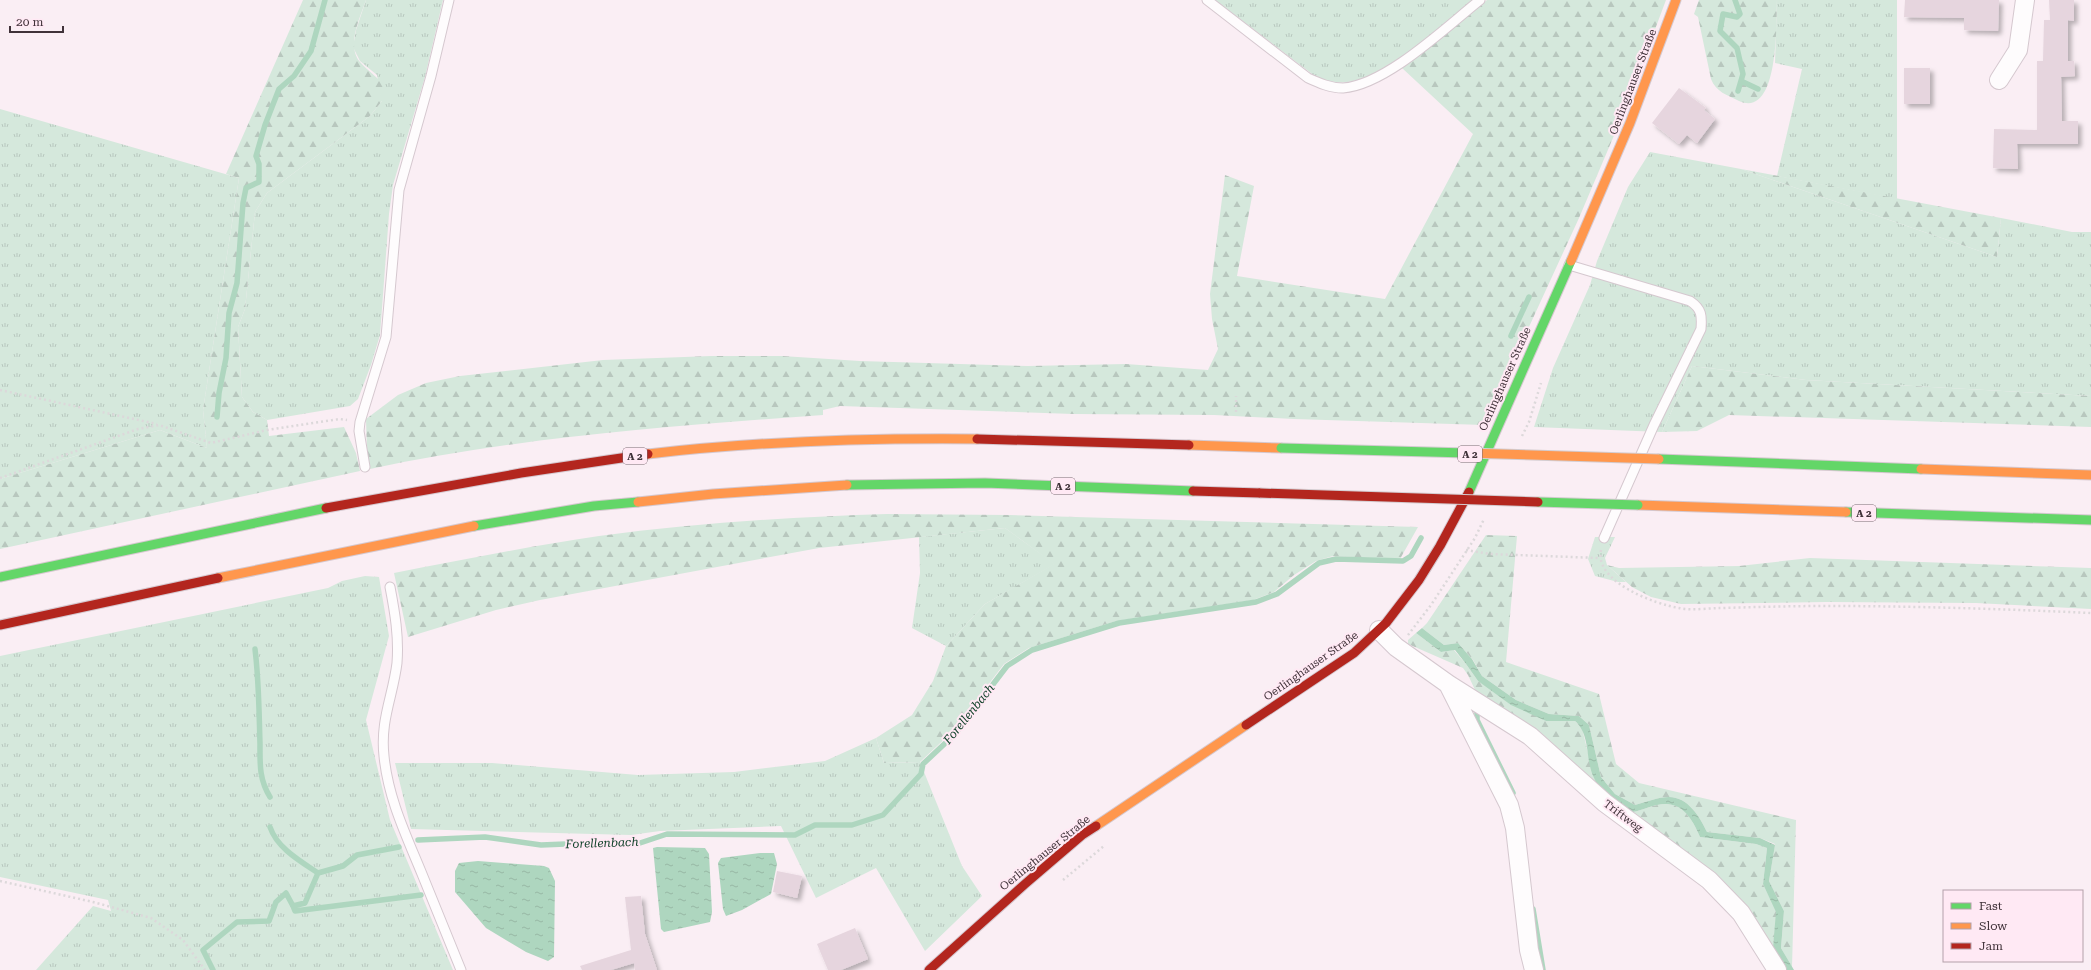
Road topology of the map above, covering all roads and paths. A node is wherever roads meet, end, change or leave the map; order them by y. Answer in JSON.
{"nodes":[{"id":1,"x":449,"y":0,"type":"edge"},
{"id":2,"x":1207,"y":0,"type":"edge"},
{"id":3,"x":1480,"y":0,"type":"edge"},
{"id":4,"x":1676,"y":0,"type":"edge"},
{"id":5,"x":2025,"y":0,"type":"edge"},
{"id":6,"x":1999,"y":80,"type":"dead end"},
{"id":7,"x":1569,"y":265,"type":"junction"},
{"id":8,"x":0,"y":390,"type":"edge"},
{"id":9,"x":1236,"y":396,"type":"dead end"},
{"id":10,"x":1236,"y":412,"type":"dead end"},
{"id":11,"x":360,"y":422,"type":"junction"},
{"id":12,"x":160,"y":425,"type":"junction"},
{"id":13,"x":365,"y":467,"type":"dead end"},
{"id":14,"x":2091,"y":475,"type":"edge"},
{"id":15,"x":0,"y":478,"type":"edge"},
{"id":16,"x":2091,"y":520,"type":"edge"},
{"id":17,"x":1604,"y":538,"type":"joint"},
{"id":18,"x":1466,"y":550,"type":"dead end"},
{"id":19,"x":1599,"y":558,"type":"junction"},
{"id":20,"x":0,"y":578,"type":"edge"},
{"id":21,"x":390,"y":587,"type":"dead end"},
{"id":22,"x":2091,"y":613,"type":"edge"},
{"id":23,"x":0,"y":625,"type":"edge"},
{"id":24,"x":1379,"y":630,"type":"junction"},
{"id":25,"x":1448,"y":684,"type":"junction"},
{"id":26,"x":0,"y":882,"type":"edge"},
{"id":27,"x":205,"y":970,"type":"edge"},
{"id":28,"x":461,"y":970,"type":"edge"},
{"id":29,"x":929,"y":970,"type":"edge"},
{"id":30,"x":1534,"y":970,"type":"edge"},
{"id":31,"x":1777,"y":970,"type":"edge"}],
"edges":[{"from":1,"to":11,"type":"lane"},
{"from":2,"to":3,"type":"lane"},
{"from":4,"to":7,"type":"main road","name":"Oerlinghauser Straße"},
{"from":5,"to":6,"type":"street"},
{"from":7,"to":17,"type":"lane"},
{"from":7,"to":24,"type":"main road","name":"Oerlinghauser Straße"},
{"from":8,"to":12,"type":"path"},
{"from":9,"to":10,"type":"path"},
{"from":11,"to":12,"type":"path"},
{"from":11,"to":13,"type":"lane"},
{"from":12,"to":15,"type":"path"},
{"from":14,"to":20,"type":"main road","number":"A 2","bridge":true},
{"from":16,"to":23,"type":"main road","number":"A 2","bridge":true},
{"from":17,"to":19,"type":"path"},
{"from":18,"to":19,"type":"path"},
{"from":19,"to":22,"type":"path"},
{"from":21,"to":28,"type":"lane"},
{"from":24,"to":25,"type":"street","name":"Triftweg"},
{"from":24,"to":29,"type":"main road","name":"Oerlinghauser Straße"},
{"from":25,"to":30,"type":"street","name":"Triftweg"},
{"from":25,"to":31,"type":"street","name":"Triftweg"},
{"from":26,"to":27,"type":"path"}]}
